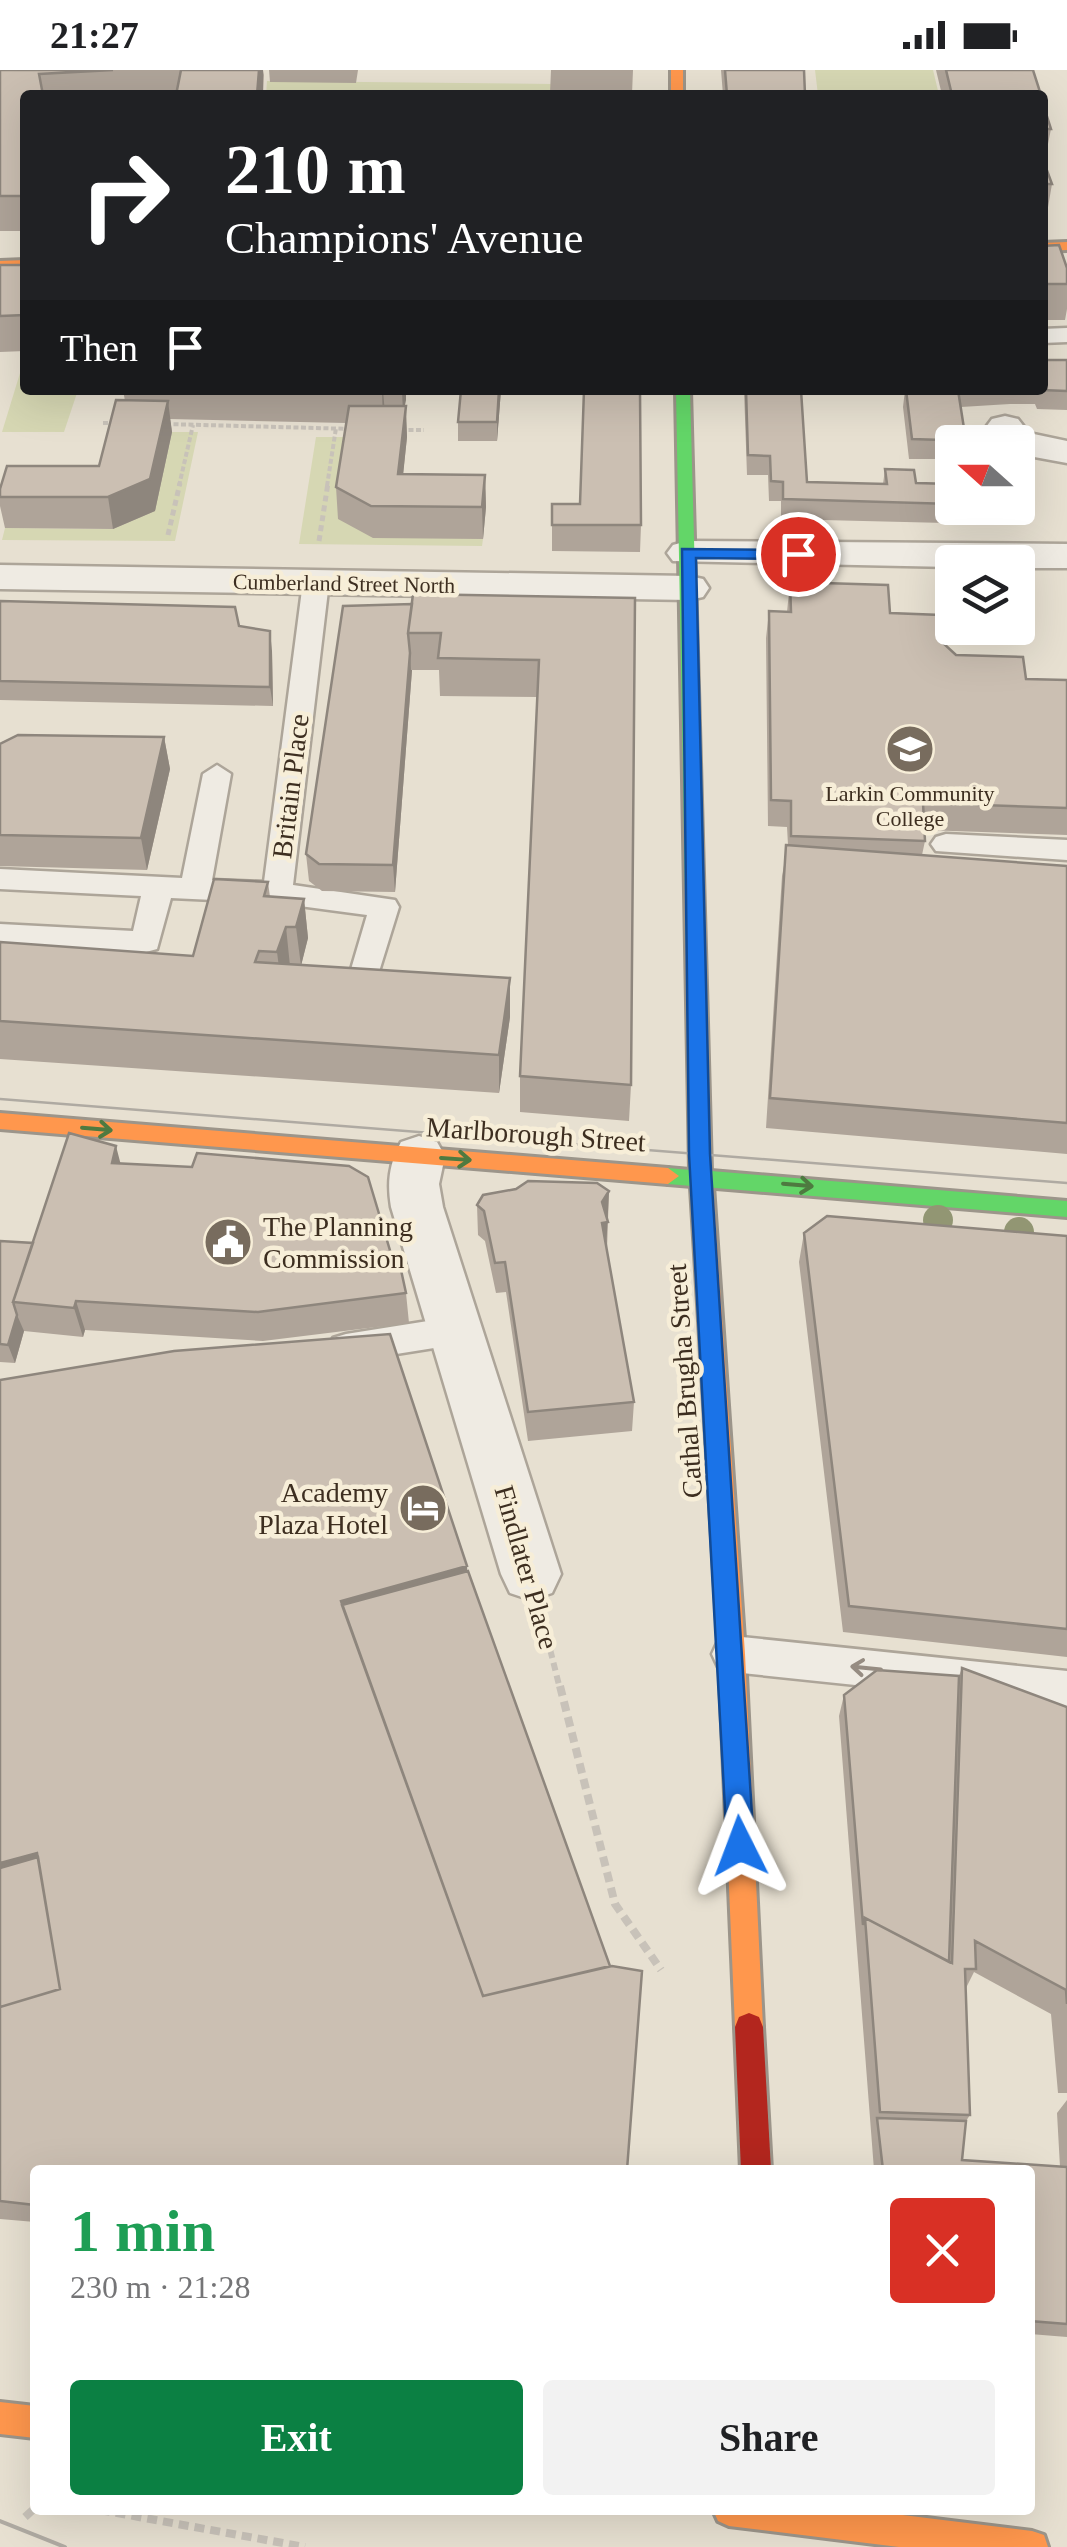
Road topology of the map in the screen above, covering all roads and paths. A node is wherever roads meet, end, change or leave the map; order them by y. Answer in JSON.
{"nodes":[{"id":1,"x":682,"y":395,"type":"edge"},
{"id":2,"x":104,"y":422,"type":"dead end"},
{"id":3,"x":122,"y":423,"type":"edge"},
{"id":4,"x":157,"y":424,"type":"edge"},
{"id":5,"x":193,"y":424,"type":"junction"},
{"id":6,"x":336,"y":428,"type":"junction"},
{"id":7,"x":371,"y":429,"type":"edge"},
{"id":8,"x":389,"y":430,"type":"edge"},
{"id":9,"x":424,"y":430,"type":"dead end"},
{"id":10,"x":1035,"y":446,"type":"edge"},
{"id":11,"x":1067,"y":452,"type":"edge"},
{"id":12,"x":1067,"y":556,"type":"edge"},
{"id":13,"x":688,"y":570,"type":"junction"},
{"id":14,"x":0,"y":578,"type":"edge"},
{"id":15,"x":158,"y":580,"type":"junction"},
{"id":16,"x":316,"y":582,"type":"junction"},
{"id":17,"x":218,"y":774,"type":"dead end"},
{"id":18,"x":946,"y":844,"type":"edge"},
{"id":19,"x":1067,"y":850,"type":"edge"},
{"id":20,"x":0,"y":879,"type":"edge"},
{"id":21,"x":158,"y":887,"type":"junction"},
{"id":22,"x":195,"y":889,"type":"junction"},
{"id":23,"x":277,"y":893,"type":"junction"},
{"id":24,"x":0,"y":934,"type":"edge"},
{"id":25,"x":362,"y":983,"type":"edge"},
{"id":26,"x":0,"y":1120,"type":"edge"},
{"id":27,"x":419,"y":1156,"type":"junction"},
{"id":28,"x":701,"y":1176,"type":"junction"},
{"id":29,"x":1067,"y":1209,"type":"edge"},
{"id":30,"x":453,"y":1331,"type":"junction"},
{"id":31,"x":318,"y":1352,"type":"edge"},
{"id":32,"x":532,"y":1574,"type":"joint"},
{"id":33,"x":732,"y":1654,"type":"junction"},
{"id":34,"x":1067,"y":1689,"type":"edge"},
{"id":35,"x":661,"y":1970,"type":"dead end"},
{"id":36,"x":756,"y":2165,"type":"edge"},
{"id":37,"x":0,"y":2418,"type":"edge"},
{"id":38,"x":30,"y":2421,"type":"edge"},
{"id":39,"x":30,"y":2512,"type":"edge"},
{"id":40,"x":128,"y":2515,"type":"edge"},
{"id":41,"x":792,"y":2515,"type":"edge"},
{"id":42,"x":25,"y":2516,"type":"dead end"},
{"id":43,"x":305,"y":2547,"type":"edge"},
{"id":44,"x":1032,"y":2547,"type":"edge"}],
"edges":[{"from":1,"to":13,"type":"street","name":"Cathal Brugha Street"},
{"from":2,"to":3,"type":"path"},
{"from":4,"to":5,"type":"path"},
{"from":5,"to":6,"type":"path"},
{"from":5,"to":15,"type":"path"},
{"from":6,"to":7,"type":"path"},
{"from":6,"to":16,"type":"path"},
{"from":8,"to":9,"type":"path"},
{"from":10,"to":11,"type":"street"},
{"from":12,"to":13,"type":"street","name":"Cumberland Street North"},
{"from":13,"to":16,"type":"street","name":"Cumberland Street North"},
{"from":13,"to":28,"type":"street","name":"Cathal Brugha Street"},
{"from":14,"to":15,"type":"street","name":"Cumberland Street North"},
{"from":15,"to":16,"type":"street","name":"Cumberland Street North"},
{"from":16,"to":23,"type":"lane","name":"Britain Place"},
{"from":17,"to":22,"type":"lane"},
{"from":18,"to":19,"type":"lane"},
{"from":20,"to":21,"type":"lane","name":"Britain Place"},
{"from":21,"to":22,"type":"lane","name":"Britain Place"},
{"from":21,"to":24,"type":"lane"},
{"from":22,"to":23,"type":"lane","name":"Britain Place"},
{"from":23,"to":25,"type":"lane"},
{"from":26,"to":27,"type":"street","name":"Marlborough Street","one_way":true},
{"from":27,"to":28,"type":"street","name":"Marlborough Street","one_way":true},
{"from":27,"to":30,"type":"street","name":"Findlater Place"},
{"from":28,"to":29,"type":"street","name":"Marlborough Street","one_way":true},
{"from":28,"to":33,"type":"street","name":"Cathal Brugha Street"},
{"from":30,"to":31,"type":"lane"},
{"from":30,"to":32,"type":"street","name":"Findlater Place"},
{"from":32,"to":35,"type":"path","name":"Findlater Place"},
{"from":34,"to":33,"type":"lane","one_way":true},
{"from":33,"to":36,"type":"street","name":"Cathal Brugha Street"},
{"from":37,"to":38,"type":"street"},
{"from":39,"to":42,"type":"path"},
{"from":40,"to":43,"type":"path"},
{"from":41,"to":44,"type":"street"}]}
